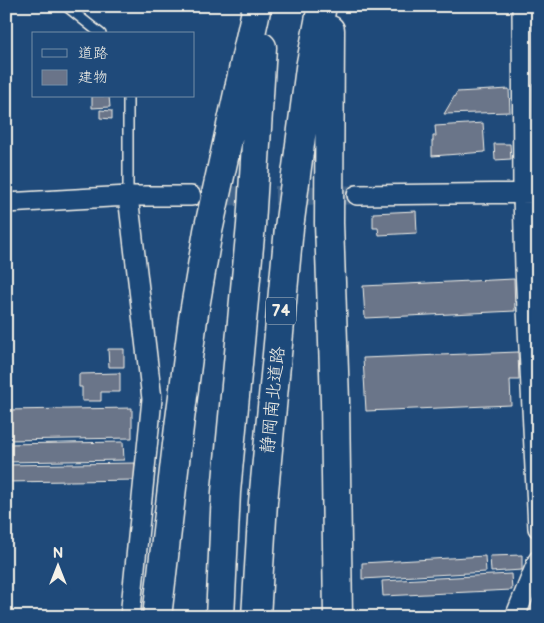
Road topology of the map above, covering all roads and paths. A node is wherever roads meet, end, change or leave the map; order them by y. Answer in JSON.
{"nodes":[{"id":1,"x":66,"y":6,"type":"edge"},
{"id":2,"x":257,"y":6,"type":"edge"},
{"id":3,"x":264,"y":6,"type":"edge"},
{"id":4,"x":322,"y":6,"type":"edge"},
{"id":5,"x":330,"y":6,"type":"edge"},
{"id":6,"x":522,"y":6,"type":"edge"},
{"id":7,"x":98,"y":32,"type":"edge"},
{"id":8,"x":128,"y":98,"type":"edge"},
{"id":9,"x":530,"y":194,"type":"edge"},
{"id":10,"x":357,"y":195,"type":"tunnel mouth"},
{"id":11,"x":128,"y":196,"type":"junction"},
{"id":12,"x":191,"y":196,"type":"tunnel mouth"},
{"id":13,"x":6,"y":203,"type":"edge"},
{"id":14,"x":538,"y":528,"type":"edge"},
{"id":15,"x":538,"y":560,"type":"edge"},
{"id":16,"x":130,"y":617,"type":"edge"},
{"id":17,"x":157,"y":617,"type":"edge"},
{"id":18,"x":220,"y":617,"type":"edge"},
{"id":19,"x":256,"y":617,"type":"edge"},
{"id":20,"x":338,"y":617,"type":"edge"},
{"id":21,"x":515,"y":617,"type":"edge"}],
"edges":[{"from":1,"to":7,"type":"lane"},
{"from":2,"to":17,"type":"highway"},
{"from":3,"to":18,"type":"highway","number":"74"},
{"from":4,"to":19,"type":"highway","name":"静岡南北道路","number":"74"},
{"from":5,"to":20,"type":"highway"},
{"from":6,"to":9,"type":"street"},
{"from":8,"to":11,"type":"lane"},
{"from":9,"to":10,"type":"street"},
{"from":9,"to":14,"type":"street"},
{"from":11,"to":12,"type":"street"},
{"from":11,"to":13,"type":"street"},
{"from":11,"to":16,"type":"street"},
{"from":15,"to":21,"type":"street"}]}
